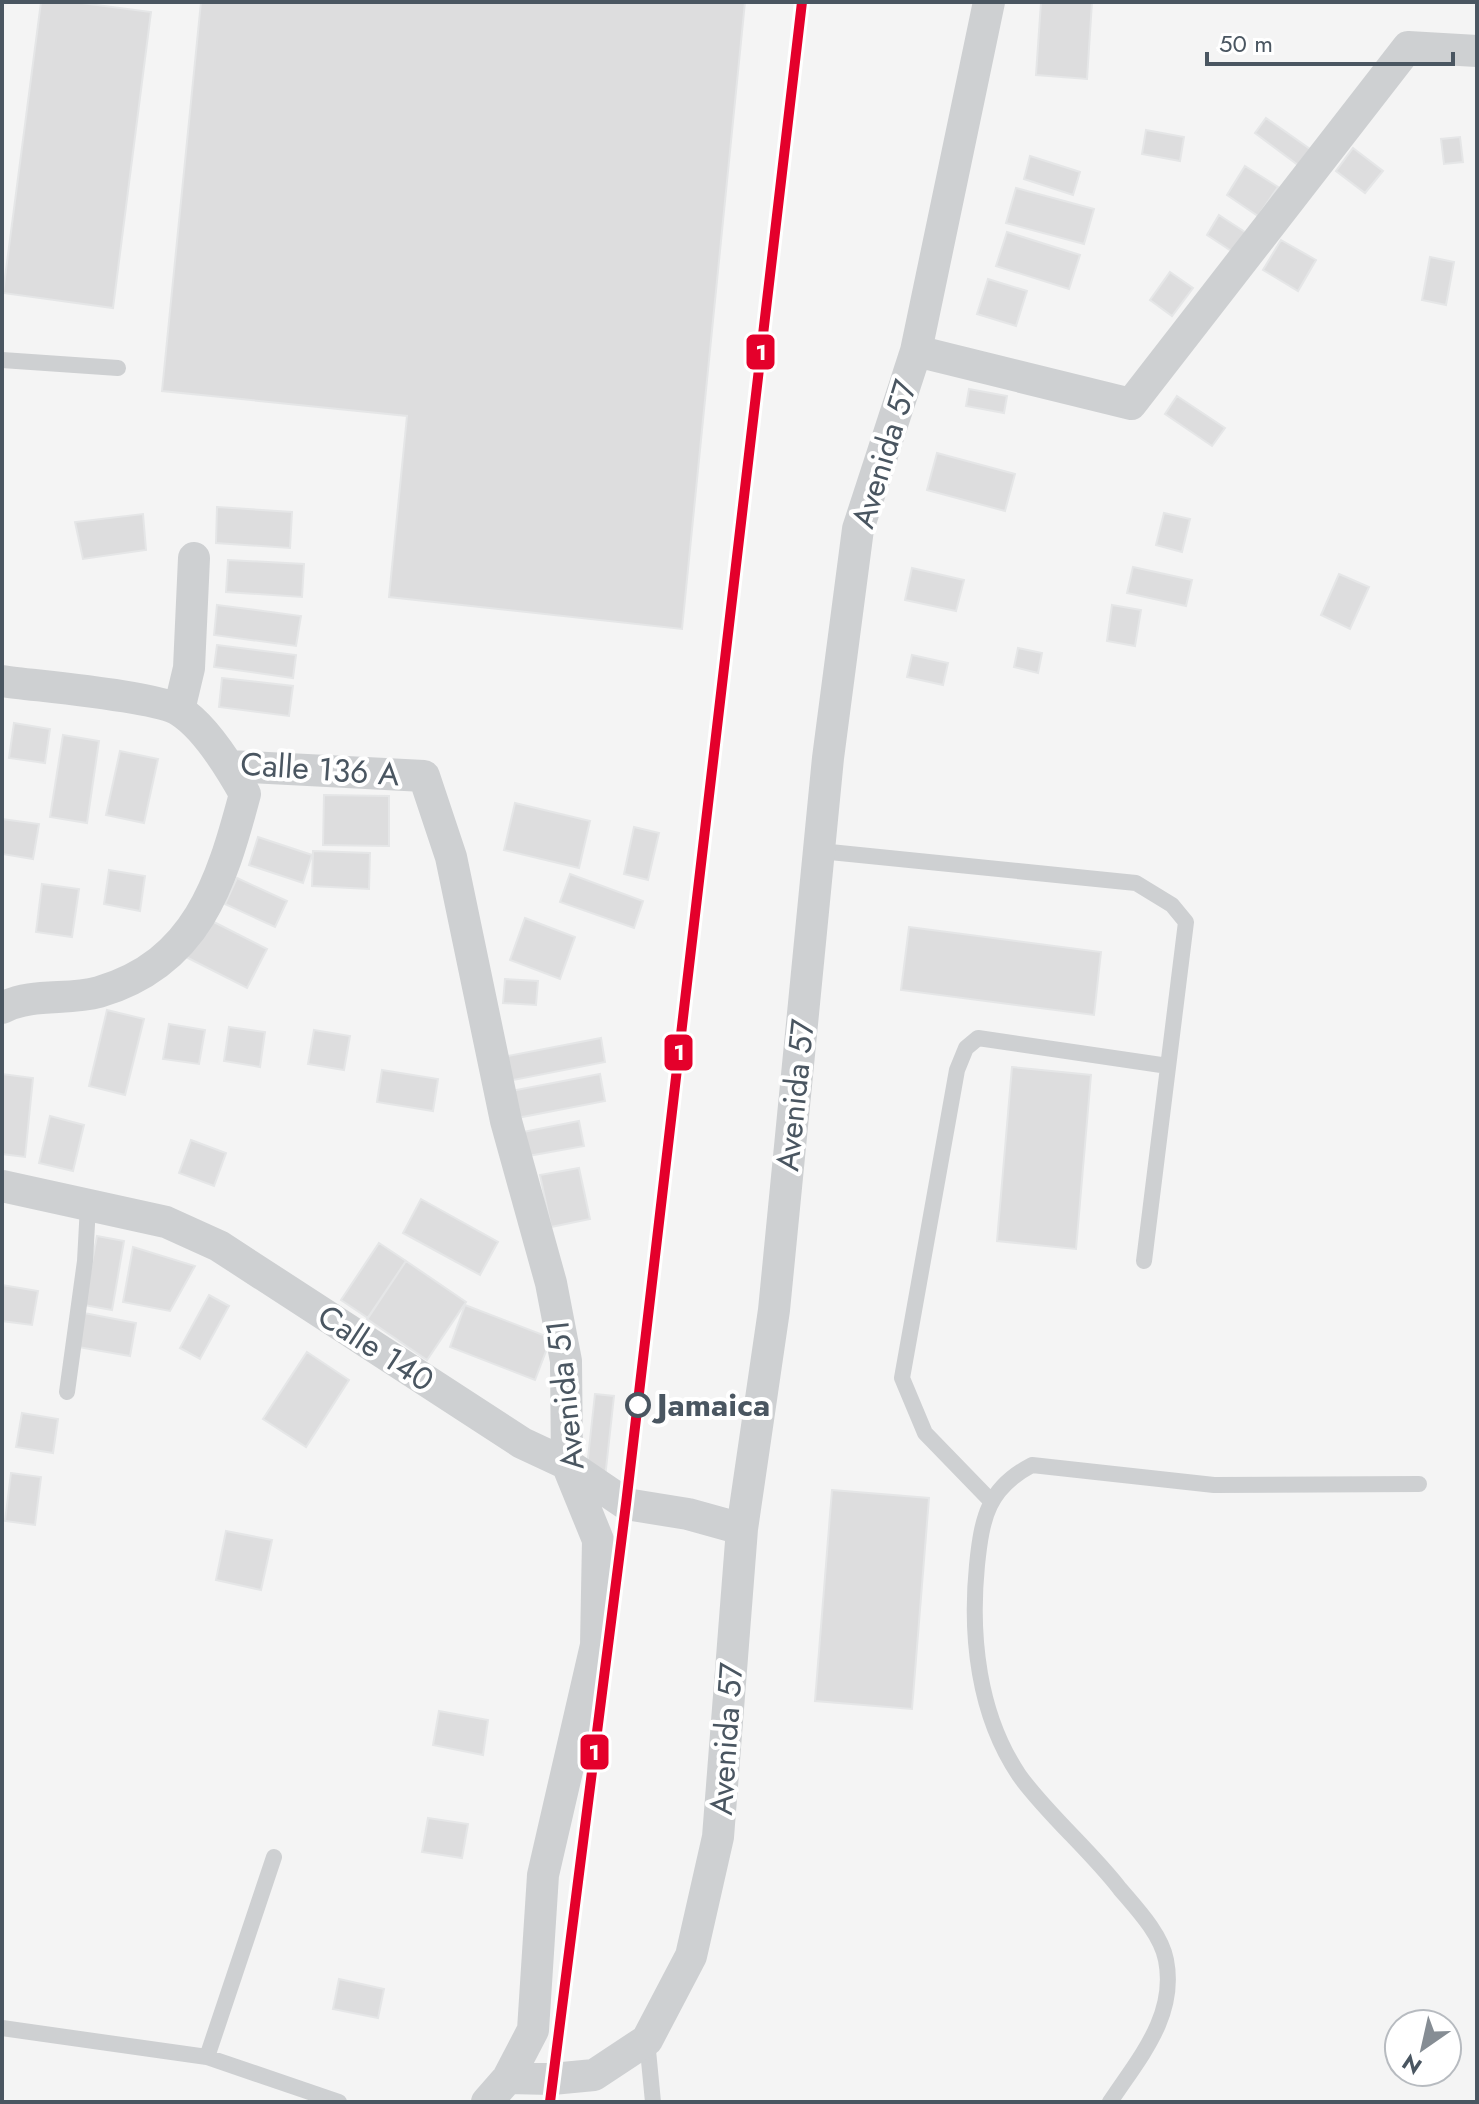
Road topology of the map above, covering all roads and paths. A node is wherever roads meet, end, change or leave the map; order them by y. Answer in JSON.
{"nodes":[{"id":1,"x":989,"y":2,"type":"edge"},
{"id":2,"x":1477,"y":51,"type":"edge"},
{"id":3,"x":916,"y":351,"type":"junction"},
{"id":4,"x":2,"y":360,"type":"edge"},
{"id":5,"x":118,"y":368,"type":"dead end"},
{"id":6,"x":194,"y":558,"type":"dead end"},
{"id":7,"x":2,"y":681,"type":"edge"},
{"id":8,"x":179,"y":710,"type":"junction"},
{"id":9,"x":230,"y":766,"type":"junction"},
{"id":10,"x":424,"y":776,"type":"joint"},
{"id":11,"x":820,"y":851,"type":"junction"},
{"id":12,"x":2,"y":1008,"type":"edge"},
{"id":13,"x":1168,"y":1066,"type":"junction"},
{"id":14,"x":2,"y":1186,"type":"edge"},
{"id":15,"x":88,"y":1206,"type":"junction"},
{"id":16,"x":1144,"y":1261,"type":"dead end"},
{"id":17,"x":67,"y":1392,"type":"dead end"},
{"id":18,"x":567,"y":1464,"type":"junction"},
{"id":19,"x":1419,"y":1484,"type":"dead end"},
{"id":20,"x":990,"y":1500,"type":"junction"},
{"id":21,"x":742,"y":1529,"type":"junction"},
{"id":22,"x":274,"y":1857,"type":"dead end"},
{"id":23,"x":2,"y":2028,"type":"edge"},
{"id":24,"x":647,"y":2040,"type":"junction"},
{"id":25,"x":207,"y":2057,"type":"junction"},
{"id":26,"x":498,"y":2090,"type":"edge"},
{"id":27,"x":339,"y":2102,"type":"edge"},
{"id":28,"x":653,"y":2102,"type":"edge"},
{"id":29,"x":1110,"y":2102,"type":"edge"}],
"edges":[{"from":1,"to":3,"type":"street","name":"Avenida 57"},
{"from":2,"to":3,"type":"street"},
{"from":3,"to":11,"type":"street","name":"Avenida 57"},
{"from":4,"to":5,"type":"lane"},
{"from":6,"to":8,"type":"street"},
{"from":7,"to":8,"type":"street"},
{"from":8,"to":9,"type":"street","name":"Calle 136 A"},
{"from":9,"to":10,"type":"street","name":"Calle 136 A"},
{"from":9,"to":12,"type":"street"},
{"from":10,"to":18,"type":"street","name":"Avenida 51"},
{"from":11,"to":13,"type":"lane"},
{"from":11,"to":21,"type":"street","name":"Avenida 57"},
{"from":13,"to":16,"type":"lane"},
{"from":13,"to":20,"type":"lane"},
{"from":14,"to":15,"type":"street","name":"Calle 140"},
{"from":15,"to":17,"type":"lane"},
{"from":15,"to":18,"type":"street","name":"Calle 140"},
{"from":18,"to":21,"type":"street","name":"Calle 140"},
{"from":18,"to":26,"type":"street","name":"Avenida 51"},
{"from":19,"to":20,"type":"lane"},
{"from":20,"to":29,"type":"lane"},
{"from":21,"to":24,"type":"street","name":"Avenida 57"},
{"from":22,"to":25,"type":"lane"},
{"from":23,"to":25,"type":"lane"},
{"from":24,"to":26,"type":"street","name":"Avenida 57"},
{"from":24,"to":28,"type":"lane"},
{"from":25,"to":27,"type":"lane"}]}
